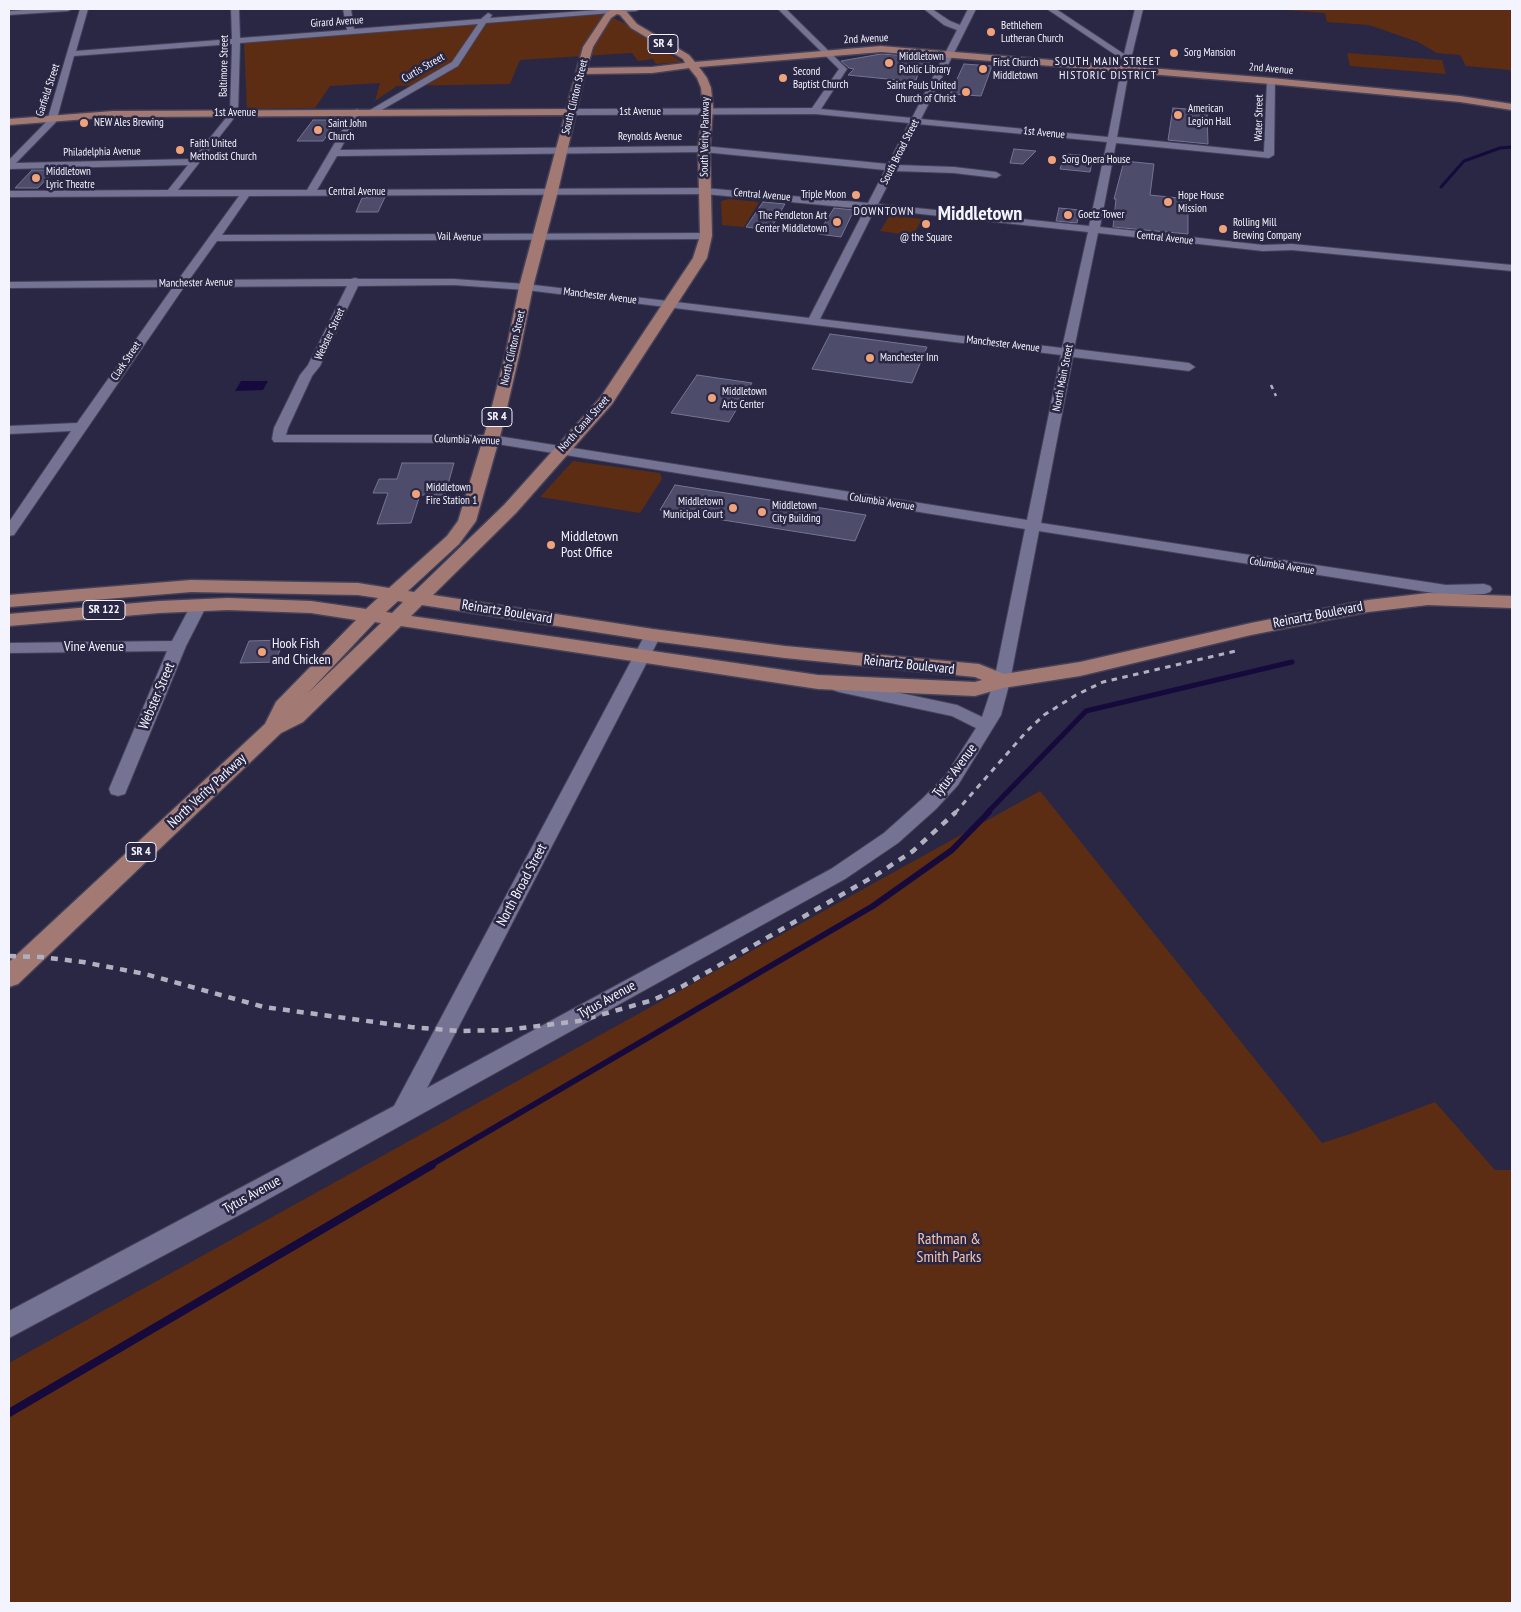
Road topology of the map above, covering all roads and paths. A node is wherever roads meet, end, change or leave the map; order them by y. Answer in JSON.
{"nodes":[{"id":1,"x":68,"y":9,"type":"edge"},
{"id":2,"x":84,"y":9,"type":"edge"},
{"id":3,"x":235,"y":9,"type":"edge"},
{"id":4,"x":347,"y":9,"type":"edge"},
{"id":5,"x":492,"y":9,"type":"edge"},
{"id":6,"x":636,"y":9,"type":"edge"},
{"id":7,"x":782,"y":9,"type":"edge"},
{"id":8,"x":928,"y":9,"type":"edge"},
{"id":9,"x":972,"y":9,"type":"edge"},
{"id":10,"x":1051,"y":9,"type":"edge"},
{"id":11,"x":1139,"y":9,"type":"edge"},
{"id":12,"x":615,"y":10,"type":"edge"},
{"id":13,"x":9,"y":13,"type":"edge"},
{"id":14,"x":484,"y":22,"type":"junction"},
{"id":15,"x":962,"y":29,"type":"junction"},
{"id":16,"x":351,"y":32,"type":"junction"},
{"id":17,"x":609,"y":34,"type":"dead end"},
{"id":18,"x":627,"y":34,"type":"dead end"},
{"id":19,"x":593,"y":39,"type":"junction"},
{"id":20,"x":236,"y":42,"type":"junction"},
{"id":21,"x":661,"y":42,"type":"junction"},
{"id":22,"x":71,"y":54,"type":"junction"},
{"id":23,"x":829,"y":54,"type":"junction"},
{"id":24,"x":949,"y":55,"type":"junction"},
{"id":25,"x":1127,"y":59,"type":"junction"},
{"id":26,"x":694,"y":66,"type":"junction"},
{"id":27,"x":1126,"y":70,"type":"junction"},
{"id":28,"x":581,"y":72,"type":"junction"},
{"id":29,"x":1271,"y":82,"type":"junction"},
{"id":30,"x":1512,"y":107,"type":"edge"},
{"id":31,"x":706,"y":111,"type":"junction"},
{"id":32,"x":815,"y":111,"type":"junction"},
{"id":33,"x":357,"y":112,"type":"junction"},
{"id":34,"x":373,"y":112,"type":"junction"},
{"id":35,"x":572,"y":112,"type":"junction"},
{"id":36,"x":234,"y":113,"type":"junction"},
{"id":37,"x":52,"y":118,"type":"junction"},
{"id":38,"x":916,"y":120,"type":"junction"},
{"id":39,"x":9,"y":122,"type":"edge"},
{"id":40,"x":1113,"y":140,"type":"junction"},
{"id":41,"x":704,"y":149,"type":"junction"},
{"id":42,"x":562,"y":150,"type":"junction"},
{"id":43,"x":333,"y":153,"type":"junction"},
{"id":44,"x":1269,"y":155,"type":"joint"},
{"id":45,"x":196,"y":162,"type":"junction"},
{"id":46,"x":9,"y":165,"type":"edge"},
{"id":47,"x":892,"y":167,"type":"junction"},
{"id":48,"x":996,"y":175,"type":"dead end"},
{"id":49,"x":552,"y":191,"type":"junction"},
{"id":50,"x":705,"y":191,"type":"junction"},
{"id":51,"x":247,"y":192,"type":"junction"},
{"id":52,"x":311,"y":192,"type":"junction"},
{"id":53,"x":171,"y":193,"type":"junction"},
{"id":54,"x":9,"y":194,"type":"edge"},
{"id":55,"x":873,"y":206,"type":"junction"},
{"id":56,"x":1094,"y":230,"type":"junction"},
{"id":57,"x":706,"y":236,"type":"junction"},
{"id":58,"x":213,"y":238,"type":"junction"},
{"id":59,"x":540,"y":238,"type":"junction"},
{"id":60,"x":1512,"y":268,"type":"edge"},
{"id":61,"x":355,"y":281,"type":"junction"},
{"id":62,"x":181,"y":284,"type":"junction"},
{"id":63,"x":9,"y":285,"type":"edge"},
{"id":64,"x":526,"y":287,"type":"junction"},
{"id":65,"x":670,"y":304,"type":"junction"},
{"id":66,"x":813,"y":321,"type":"junction"},
{"id":67,"x":1068,"y":352,"type":"junction"},
{"id":68,"x":1189,"y":367,"type":"dead end"},
{"id":69,"x":81,"y":427,"type":"junction"},
{"id":70,"x":9,"y":430,"type":"edge"},
{"id":71,"x":279,"y":439,"type":"joint"},
{"id":72,"x":492,"y":439,"type":"junction"},
{"id":73,"x":560,"y":450,"type":"junction"},
{"id":74,"x":1032,"y":526,"type":"junction"},
{"id":75,"x":9,"y":532,"type":"edge"},
{"id":76,"x":395,"y":594,"type":"junction"},
{"id":77,"x":1487,"y":595,"type":"junction"},
{"id":78,"x":420,"y":598,"type":"junction"},
{"id":79,"x":9,"y":601,"type":"edge"},
{"id":80,"x":1512,"y":602,"type":"edge"},
{"id":81,"x":200,"y":605,"type":"junction"},
{"id":82,"x":371,"y":615,"type":"junction"},
{"id":83,"x":397,"y":619,"type":"junction"},
{"id":84,"x":9,"y":620,"type":"edge"},
{"id":85,"x":653,"y":635,"type":"junction"},
{"id":86,"x":178,"y":646,"type":"junction"},
{"id":87,"x":9,"y":648,"type":"edge"},
{"id":88,"x":641,"y":657,"type":"junction"},
{"id":89,"x":1002,"y":681,"type":"junction"},
{"id":90,"x":818,"y":682,"type":"junction"},
{"id":91,"x":986,"y":726,"type":"junction"},
{"id":92,"x":274,"y":728,"type":"junction"},
{"id":93,"x":118,"y":789,"type":"dead end"},
{"id":94,"x":9,"y":977,"type":"edge"},
{"id":95,"x":402,"y":1113,"type":"junction"},
{"id":96,"x":9,"y":1326,"type":"edge"}],
"edges":[{"from":1,"to":13,"type":"street"},
{"from":2,"to":22,"type":"street","name":"Garfield Street"},
{"from":3,"to":20,"type":"street","name":"Baltimore Street"},
{"from":4,"to":16,"type":"street"},
{"from":5,"to":14,"type":"street","name":"Curtis Street"},
{"from":6,"to":12,"type":"street","name":"Girard Avenue"},
{"from":7,"to":23,"type":"street"},
{"from":8,"to":15,"type":"street"},
{"from":9,"to":15,"type":"street","name":"South Broad Street"},
{"from":10,"to":25,"type":"street"},
{"from":11,"to":25,"type":"street","name":"North Main Street"},
{"from":12,"to":14,"type":"street","name":"Girard Avenue"},
{"from":12,"to":19,"type":"main road","name":"South Clinton Street","number":"SR 4"},
{"from":12,"to":21,"type":"main road","name":"South Verity Parkway","number":"SR 4"},
{"from":14,"to":16,"type":"street","name":"Girard Avenue"},
{"from":14,"to":34,"type":"street","name":"Curtis Street"},
{"from":15,"to":24,"type":"street","name":"South Broad Street"},
{"from":16,"to":20,"type":"street","name":"Girard Avenue"},
{"from":17,"to":19,"type":"main road"},
{"from":18,"to":21,"type":"main road"},
{"from":19,"to":28,"type":"main road","name":"South Clinton Street","number":"SR 4"},
{"from":20,"to":22,"type":"street","name":"Girard Avenue"},
{"from":20,"to":36,"type":"street","name":"Baltimore Street"},
{"from":21,"to":26,"type":"main road","name":"South Verity Parkway","number":"SR 4"},
{"from":22,"to":37,"type":"street","name":"Garfield Street"},
{"from":23,"to":24,"type":"main road","name":"2nd Avenue"},
{"from":23,"to":26,"type":"main road","name":"2nd Avenue"},
{"from":23,"to":32,"type":"street"},
{"from":24,"to":27,"type":"main road","name":"2nd Avenue"},
{"from":24,"to":38,"type":"street","name":"South Broad Street"},
{"from":25,"to":27,"type":"street","name":"North Main Street"},
{"from":26,"to":28,"type":"main road","name":"2nd Avenue"},
{"from":26,"to":31,"type":"main road","name":"South Verity Parkway","number":"SR 4"},
{"from":27,"to":29,"type":"main road","name":"2nd Avenue"},
{"from":27,"to":40,"type":"street","name":"North Main Street"},
{"from":28,"to":35,"type":"main road","name":"South Clinton Street","number":"SR 4"},
{"from":29,"to":30,"type":"main road","name":"2nd Avenue"},
{"from":29,"to":44,"type":"street","name":"Water Street"},
{"from":31,"to":32,"type":"street","name":"1st Avenue"},
{"from":31,"to":35,"type":"street","name":"1st Avenue"},
{"from":31,"to":41,"type":"main road","name":"South Verity Parkway","number":"SR 4"},
{"from":32,"to":38,"type":"street","name":"1st Avenue"},
{"from":33,"to":34,"type":"main road","name":"1st Avenue"},
{"from":33,"to":36,"type":"main road","name":"1st Avenue"},
{"from":33,"to":43,"type":"street"},
{"from":34,"to":35,"type":"main road","name":"1st Avenue"},
{"from":35,"to":42,"type":"main road","name":"South Clinton Street","number":"SR 4"},
{"from":36,"to":37,"type":"main road","name":"1st Avenue"},
{"from":36,"to":45,"type":"street","name":"Baltimore Street"},
{"from":37,"to":39,"type":"main road","name":"1st Avenue"},
{"from":37,"to":46,"type":"street","name":"Garfield Street"},
{"from":38,"to":40,"type":"street","name":"1st Avenue"},
{"from":38,"to":47,"type":"street","name":"South Broad Street"},
{"from":40,"to":44,"type":"street","name":"1st Avenue"},
{"from":40,"to":56,"type":"street","name":"North Main Street"},
{"from":41,"to":42,"type":"street","name":"Reynolds Avenue"},
{"from":41,"to":47,"type":"street","name":"Reynolds Avenue"},
{"from":41,"to":50,"type":"main road","name":"South Verity Parkway","number":"SR 4"},
{"from":42,"to":43,"type":"street","name":"Reynolds Avenue"},
{"from":42,"to":49,"type":"main road","name":"South Clinton Street","number":"SR 4"},
{"from":43,"to":52,"type":"street"},
{"from":45,"to":46,"type":"street","name":"Philadelphia Avenue"},
{"from":45,"to":53,"type":"street","name":"Baltimore Street"},
{"from":47,"to":48,"type":"street","name":"Reynolds Avenue"},
{"from":47,"to":55,"type":"street","name":"South Broad Street"},
{"from":49,"to":50,"type":"street","name":"Central Avenue"},
{"from":49,"to":52,"type":"street","name":"Central Avenue"},
{"from":49,"to":59,"type":"main road","name":"North Clinton Street","number":"SR 4"},
{"from":50,"to":55,"type":"street","name":"Central Avenue"},
{"from":50,"to":57,"type":"main road","name":"North Canal Street","number":"SR 4"},
{"from":51,"to":52,"type":"street","name":"Central Avenue"},
{"from":51,"to":53,"type":"street","name":"Central Avenue"},
{"from":51,"to":58,"type":"street","name":"Clark Street"},
{"from":53,"to":54,"type":"street","name":"Central Avenue"},
{"from":55,"to":56,"type":"street","name":"Central Avenue"},
{"from":55,"to":66,"type":"street","name":"South Broad Street"},
{"from":56,"to":60,"type":"street","name":"Central Avenue"},
{"from":56,"to":67,"type":"street","name":"North Main Street"},
{"from":57,"to":59,"type":"street","name":"Vail Avenue"},
{"from":57,"to":65,"type":"main road","name":"North Canal Street","number":"SR 4"},
{"from":58,"to":59,"type":"street","name":"Vail Avenue"},
{"from":58,"to":62,"type":"street","name":"Clark Street"},
{"from":59,"to":64,"type":"main road","name":"North Clinton Street","number":"SR 4"},
{"from":61,"to":62,"type":"street","name":"Manchester Avenue"},
{"from":61,"to":64,"type":"street","name":"Manchester Avenue"},
{"from":61,"to":71,"type":"street","name":"Webster Street"},
{"from":62,"to":63,"type":"street","name":"Manchester Avenue"},
{"from":62,"to":69,"type":"street","name":"Clark Street"},
{"from":64,"to":65,"type":"street","name":"Manchester Avenue"},
{"from":64,"to":72,"type":"main road","name":"North Clinton Street","number":"SR 4"},
{"from":65,"to":66,"type":"street","name":"Manchester Avenue"},
{"from":65,"to":73,"type":"main road","name":"North Canal Street","number":"SR 4"},
{"from":66,"to":67,"type":"street","name":"Manchester Avenue"},
{"from":67,"to":68,"type":"street","name":"Manchester Avenue"},
{"from":67,"to":74,"type":"street","name":"North Main Street"},
{"from":69,"to":70,"type":"street"},
{"from":69,"to":75,"type":"street","name":"Clark Street"},
{"from":71,"to":72,"type":"street","name":"Columbia Avenue"},
{"from":72,"to":73,"type":"street","name":"Columbia Avenue"},
{"from":72,"to":76,"type":"main road","name":"North Clinton Street","number":"SR 4"},
{"from":73,"to":74,"type":"street","name":"Columbia Avenue"},
{"from":73,"to":78,"type":"main road","name":"North Canal Street","number":"SR 4"},
{"from":74,"to":77,"type":"street","name":"Columbia Avenue"},
{"from":74,"to":89,"type":"street","name":"Tytus Avenue"},
{"from":76,"to":78,"type":"main road","name":"Reinartz Boulevard"},
{"from":76,"to":79,"type":"main road","name":"Reinartz Boulevard"},
{"from":76,"to":82,"type":"main road","name":"North Verity Parkway","number":"SR 4"},
{"from":77,"to":80,"type":"main road","name":"Columbia Avenue","number":"SR 122"},
{"from":77,"to":89,"type":"main road","name":"Reinartz Boulevard","number":"SR 122"},
{"from":78,"to":83,"type":"main road","name":"North Canal Street","number":"SR 4"},
{"from":78,"to":85,"type":"main road","name":"Reinartz Boulevard"},
{"from":81,"to":82,"type":"main road","name":"Reinartz Boulevard","number":"SR 122"},
{"from":81,"to":84,"type":"main road","name":"Reinartz Boulevard","number":"SR 122"},
{"from":81,"to":86,"type":"street","name":"Webster Street"},
{"from":82,"to":83,"type":"main road","name":"Reinartz Boulevard","number":"SR 122"},
{"from":82,"to":92,"type":"main road","name":"North Verity Parkway","number":"SR 4"},
{"from":83,"to":88,"type":"main road","name":"Reinartz Boulevard","number":"SR 122"},
{"from":83,"to":92,"type":"main road","name":"North Verity Parkway","number":"SR 4"},
{"from":85,"to":88,"type":"street","name":"North Broad Street"},
{"from":85,"to":89,"type":"main road","name":"Reinartz Boulevard"},
{"from":86,"to":87,"type":"street","name":"Vine Avenue"},
{"from":86,"to":93,"type":"street","name":"Webster Street"},
{"from":88,"to":90,"type":"main road","name":"Reinartz Boulevard","number":"SR 122"},
{"from":88,"to":95,"type":"street","name":"North Broad Street"},
{"from":89,"to":90,"type":"main road","name":"Reinartz Boulevard","number":"SR 122"},
{"from":89,"to":91,"type":"street","name":"Tytus Avenue"},
{"from":90,"to":91,"type":"street"},
{"from":91,"to":95,"type":"street","name":"Tytus Avenue"},
{"from":92,"to":94,"type":"main road","name":"North Verity Parkway","number":"SR 4"},
{"from":95,"to":96,"type":"street","name":"Tytus Avenue"}]}
